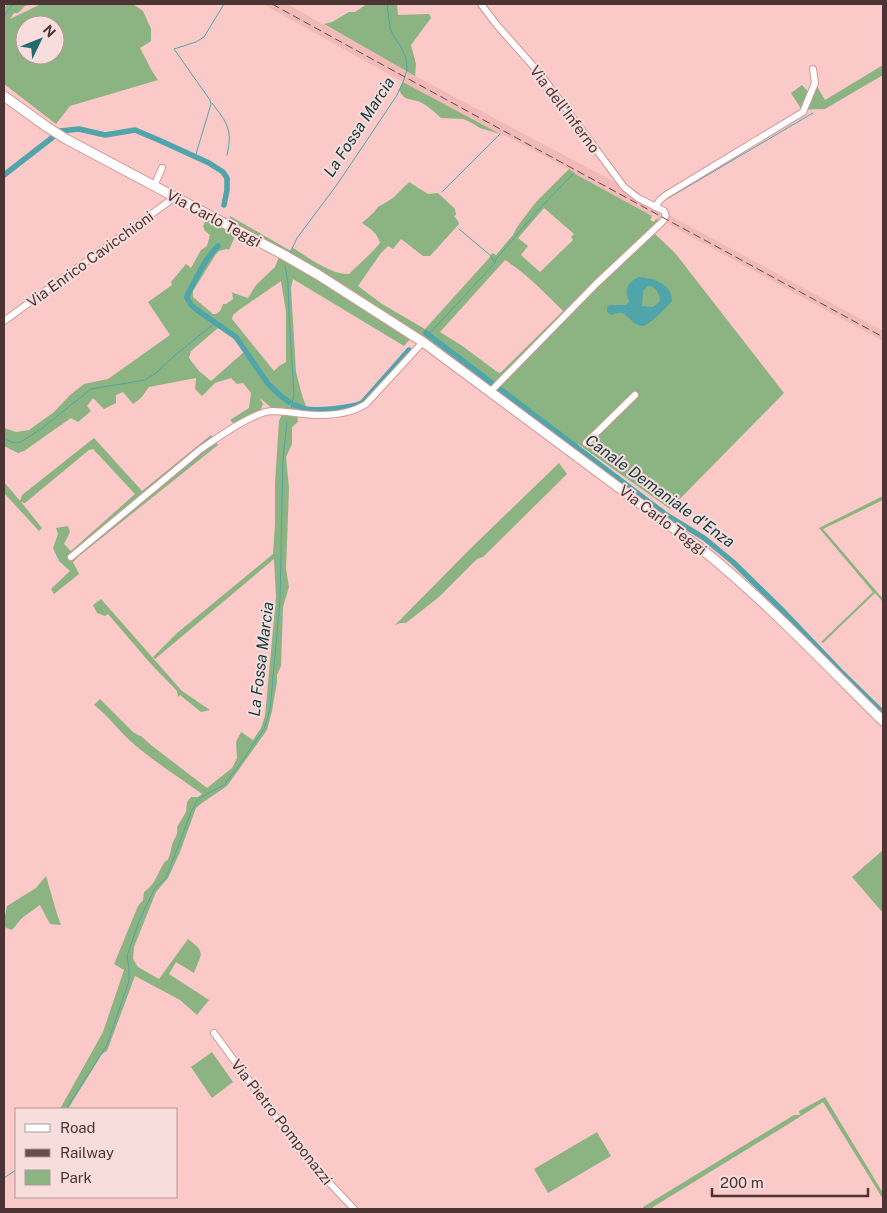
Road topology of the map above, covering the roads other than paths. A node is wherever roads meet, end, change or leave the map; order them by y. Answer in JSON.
{"nodes":[{"id":1,"x":481,"y":4,"type":"edge"},
{"id":2,"x":813,"y":69,"type":"dead end"},
{"id":3,"x":4,"y":96,"type":"edge"},
{"id":4,"x":162,"y":168,"type":"dead end"},
{"id":5,"x":154,"y":186,"type":"junction"},
{"id":6,"x":175,"y":198,"type":"junction"},
{"id":7,"x":655,"y":207,"type":"junction"},
{"id":8,"x":4,"y":321,"type":"edge"},
{"id":9,"x":422,"y":342,"type":"junction"},
{"id":10,"x":492,"y":390,"type":"junction"},
{"id":11,"x":634,"y":395,"type":"dead end"},
{"id":12,"x":586,"y":443,"type":"dead end"},
{"id":13,"x":71,"y":557,"type":"dead end"},
{"id":14,"x":883,"y":722,"type":"edge"},
{"id":15,"x":214,"y":1033,"type":"dead end"},
{"id":16,"x":354,"y":1209,"type":"edge"}],
"edges":[{"from":1,"to":7,"type":"street","name":"Via dell'Inferno"},
{"from":2,"to":7,"type":"street"},
{"from":3,"to":5,"type":"main road","name":"Via Carlo Teggi"},
{"from":4,"to":5,"type":"street"},
{"from":5,"to":6,"type":"main road","name":"Via Carlo Teggi"},
{"from":6,"to":8,"type":"street","name":"Via Enrico Cavicchioni"},
{"from":6,"to":9,"type":"main road","name":"Via Carlo Teggi"},
{"from":7,"to":10,"type":"street"},
{"from":9,"to":10,"type":"main road","name":"Via Carlo Teggi"},
{"from":9,"to":13,"type":"street"},
{"from":10,"to":14,"type":"main road","name":"Via Carlo Teggi"},
{"from":11,"to":12,"type":"street"},
{"from":15,"to":16,"type":"street","name":"Via Pietro Pomponazzi"}]}
